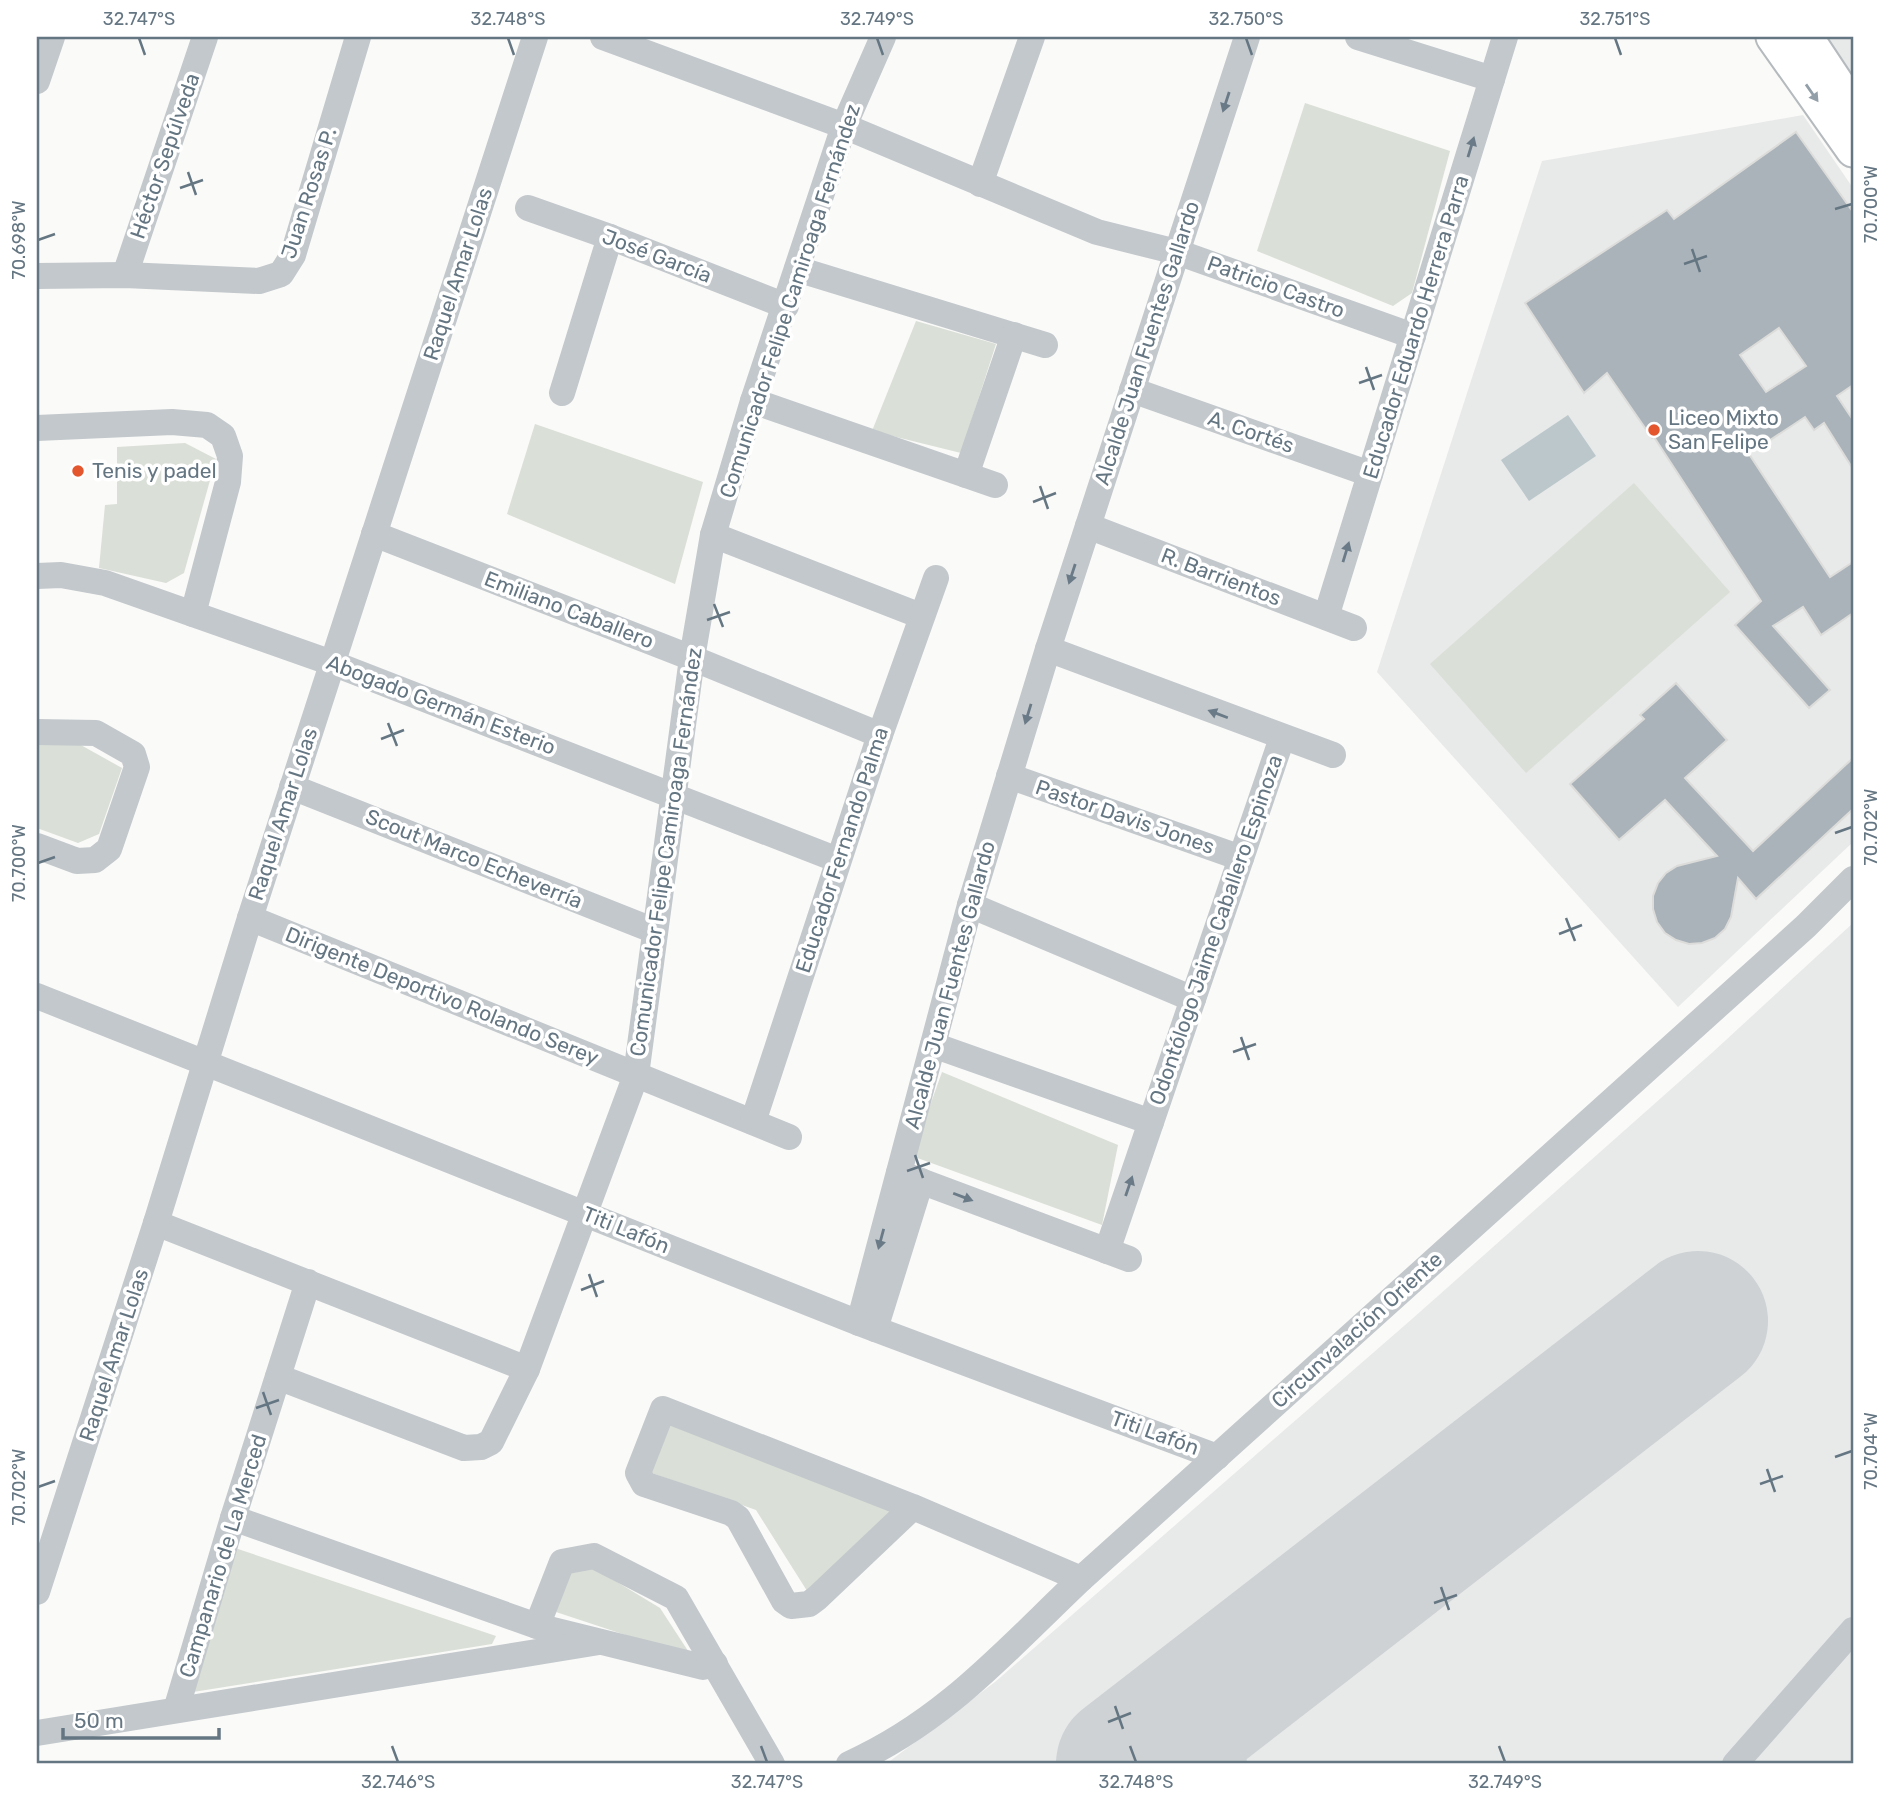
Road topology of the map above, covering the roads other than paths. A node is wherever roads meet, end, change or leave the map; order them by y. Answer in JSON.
{"nodes":[{"id":1,"x":52,"y":37,"type":"edge"},
{"id":2,"x":205,"y":37,"type":"edge"},
{"id":3,"x":358,"y":37,"type":"edge"},
{"id":4,"x":535,"y":37,"type":"edge"},
{"id":5,"x":603,"y":37,"type":"edge"},
{"id":6,"x":883,"y":37,"type":"edge"},
{"id":7,"x":1032,"y":37,"type":"edge"},
{"id":8,"x":1247,"y":37,"type":"edge"},
{"id":9,"x":1358,"y":37,"type":"edge"},
{"id":10,"x":1505,"y":37,"type":"edge"},
{"id":11,"x":1773,"y":37,"type":"edge"},
{"id":12,"x":1806,"y":37,"type":"edge"},
{"id":13,"x":1492,"y":79,"type":"junction"},
{"id":14,"x":37,"y":81,"type":"edge"},
{"id":15,"x":1853,"y":108,"type":"edge"},
{"id":16,"x":844,"y":126,"type":"junction"},
{"id":17,"x":1853,"y":150,"type":"edge"},
{"id":18,"x":981,"y":184,"type":"junction"},
{"id":19,"x":528,"y":208,"type":"dead end"},
{"id":20,"x":610,"y":237,"type":"junction"},
{"id":21,"x":1177,"y":252,"type":"junction"},
{"id":22,"x":797,"y":269,"type":"junction"},
{"id":23,"x":125,"y":275,"type":"junction"},
{"id":24,"x":37,"y":276,"type":"edge"},
{"id":25,"x":786,"y":306,"type":"junction"},
{"id":26,"x":1014,"y":335,"type":"junction"},
{"id":27,"x":1413,"y":336,"type":"junction"},
{"id":28,"x":1045,"y":345,"type":"dead end"},
{"id":29,"x":1132,"y":390,"type":"junction"},
{"id":30,"x":562,"y":393,"type":"dead end"},
{"id":31,"x":753,"y":401,"type":"junction"},
{"id":32,"x":37,"y":428,"type":"edge"},
{"id":33,"x":1370,"y":474,"type":"junction"},
{"id":34,"x":966,"y":475,"type":"junction"},
{"id":35,"x":995,"y":485,"type":"dead end"},
{"id":36,"x":1088,"y":526,"type":"junction"},
{"id":37,"x":374,"y":534,"type":"junction"},
{"id":38,"x":713,"y":536,"type":"junction"},
{"id":39,"x":37,"y":576,"type":"edge"},
{"id":40,"x":936,"y":578,"type":"dead end"},
{"id":41,"x":193,"y":614,"type":"junction"},
{"id":42,"x":921,"y":616,"type":"junction"},
{"id":43,"x":1326,"y":617,"type":"junction"},
{"id":44,"x":1354,"y":628,"type":"dead end"},
{"id":45,"x":1048,"y":649,"type":"junction"},
{"id":46,"x":692,"y":658,"type":"junction"},
{"id":47,"x":332,"y":663,"type":"junction"},
{"id":48,"x":37,"y":732,"type":"edge"},
{"id":49,"x":880,"y":735,"type":"junction"},
{"id":50,"x":1282,"y":738,"type":"junction"},
{"id":51,"x":1333,"y":755,"type":"dead end"},
{"id":52,"x":1009,"y":776,"type":"junction"},
{"id":53,"x":292,"y":787,"type":"junction"},
{"id":54,"x":673,"y":794,"type":"junction"},
{"id":55,"x":37,"y":846,"type":"edge"},
{"id":56,"x":1241,"y":858,"type":"junction"},
{"id":57,"x":838,"y":860,"type":"junction"},
{"id":58,"x":1853,"y":879,"type":"edge"},
{"id":59,"x":970,"y":905,"type":"junction"},
{"id":60,"x":250,"y":918,"type":"junction"},
{"id":61,"x":655,"y":931,"type":"junction"},
{"id":62,"x":37,"y":996,"type":"edge"},
{"id":63,"x":1193,"y":999,"type":"junction"},
{"id":64,"x":933,"y":1045,"type":"junction"},
{"id":65,"x":204,"y":1063,"type":"junction"},
{"id":66,"x":636,"y":1075,"type":"junction"},
{"id":67,"x":753,"y":1122,"type":"junction"},
{"id":68,"x":1151,"y":1122,"type":"junction"},
{"id":69,"x":789,"y":1137,"type":"dead end"},
{"id":70,"x":910,"y":1177,"type":"junction"},
{"id":71,"x":585,"y":1214,"type":"junction"},
{"id":72,"x":156,"y":1223,"type":"junction"},
{"id":73,"x":308,"y":1282,"type":"junction"},
{"id":74,"x":867,"y":1326,"type":"junction"},
{"id":75,"x":527,"y":1369,"type":"junction"},
{"id":76,"x":278,"y":1377,"type":"junction"},
{"id":77,"x":1217,"y":1457,"type":"junction"},
{"id":78,"x":912,"y":1507,"type":"junction"},
{"id":79,"x":233,"y":1518,"type":"junction"},
{"id":80,"x":1081,"y":1579,"type":"junction"},
{"id":81,"x":37,"y":1592,"type":"edge"},
{"id":82,"x":537,"y":1626,"type":"junction"},
{"id":83,"x":1853,"y":1630,"type":"edge"},
{"id":84,"x":599,"y":1642,"type":"junction"},
{"id":85,"x":709,"y":1665,"type":"junction"},
{"id":86,"x":176,"y":1710,"type":"junction"},
{"id":87,"x":37,"y":1733,"type":"edge"},
{"id":88,"x":751,"y":1764,"type":"edge"},
{"id":89,"x":772,"y":1764,"type":"edge"},
{"id":90,"x":849,"y":1764,"type":"edge"},
{"id":91,"x":1735,"y":1764,"type":"edge"}],
"edges":[{"from":1,"to":14,"type":"street"},
{"from":2,"to":23,"type":"street","name":"Héctor Sepúlveda"},
{"from":3,"to":23,"type":"street","name":"Juan Rosas P."},
{"from":4,"to":37,"type":"street","name":"Raquel Amar Lolas"},
{"from":5,"to":16,"type":"street","name":"Patricio Castro"},
{"from":6,"to":16,"type":"street","name":"Comunicador Felipe Camiroaga Fernández"},
{"from":7,"to":18,"type":"street"},
{"from":8,"to":21,"type":"street","name":"Alcalde Juan Fuentes Gallardo","one_way":true},
{"from":9,"to":13,"type":"street"},
{"from":10,"to":13,"type":"street","name":"Educador Eduardo Herrera Parra"},
{"from":11,"to":17,"type":"main road","one_way":true},
{"from":12,"to":15,"type":"main road"},
{"from":27,"to":13,"type":"street","name":"Educador Eduardo Herrera Parra","one_way":true},
{"from":16,"to":18,"type":"street","name":"Patricio Castro"},
{"from":16,"to":22,"type":"street","name":"Comunicador Felipe Camiroaga Fernández"},
{"from":18,"to":21,"type":"street","name":"Patricio Castro"},
{"from":19,"to":20,"type":"street","name":"José García"},
{"from":20,"to":25,"type":"street","name":"José García"},
{"from":20,"to":30,"type":"street"},
{"from":21,"to":27,"type":"street","name":"Patricio Castro"},
{"from":21,"to":29,"type":"street","name":"Alcalde Juan Fuentes Gallardo"},
{"from":22,"to":25,"type":"street","name":"Comunicador Felipe Camiroaga Fernández"},
{"from":22,"to":26,"type":"street"},
{"from":23,"to":24,"type":"street","name":"Juan Rosas P."},
{"from":25,"to":31,"type":"street","name":"Comunicador Felipe Camiroaga Fernández"},
{"from":26,"to":28,"type":"street"},
{"from":26,"to":34,"type":"street"},
{"from":27,"to":33,"type":"street","name":"Educador Eduardo Herrera Parra"},
{"from":29,"to":33,"type":"street","name":"A. Cortés"},
{"from":29,"to":36,"type":"street","name":"Alcalde Juan Fuentes Gallardo"},
{"from":31,"to":34,"type":"street"},
{"from":31,"to":38,"type":"street","name":"Comunicador Felipe Camiroaga Fernández"},
{"from":32,"to":41,"type":"street"},
{"from":43,"to":33,"type":"street","name":"Educador Eduardo Herrera Parra","one_way":true},
{"from":34,"to":35,"type":"street"},
{"from":36,"to":43,"type":"street","name":"R. Barrientos"},
{"from":36,"to":45,"type":"street","name":"Alcalde Juan Fuentes Gallardo","one_way":true},
{"from":37,"to":46,"type":"street","name":"Emiliano Caballero"},
{"from":37,"to":47,"type":"street","name":"Raquel Amar Lolas"},
{"from":38,"to":42,"type":"street"},
{"from":38,"to":46,"type":"street","name":"Comunicador Felipe Camiroaga Fernández"},
{"from":39,"to":41,"type":"street","name":"Abogado Germán Esterio"},
{"from":40,"to":42,"type":"street","name":"Educador Fernando Palma"},
{"from":41,"to":47,"type":"street","name":"Abogado Germán Esterio"},
{"from":42,"to":49,"type":"street","name":"Educador Fernando Palma"},
{"from":43,"to":44,"type":"street","name":"R. Barrientos"},
{"from":50,"to":45,"type":"street","one_way":true},
{"from":45,"to":52,"type":"street","name":"Alcalde Juan Fuentes Gallardo","one_way":true},
{"from":46,"to":49,"type":"street","name":"Emiliano Caballero"},
{"from":46,"to":54,"type":"street","name":"Comunicador Felipe Camiroaga Fernández"},
{"from":47,"to":53,"type":"street","name":"Raquel Amar Lolas"},
{"from":47,"to":54,"type":"street","name":"Abogado Germán Esterio"},
{"from":48,"to":55,"type":"street"},
{"from":49,"to":57,"type":"street","name":"Educador Fernando Palma"},
{"from":50,"to":51,"type":"street"},
{"from":50,"to":56,"type":"street","name":"Odontólogo Jaime Caballero Espinoza"},
{"from":52,"to":56,"type":"street","name":"Pastor Davis Jones"},
{"from":52,"to":59,"type":"street","name":"Alcalde Juan Fuentes Gallardo"},
{"from":53,"to":60,"type":"street","name":"Raquel Amar Lolas"},
{"from":53,"to":61,"type":"street","name":"Scout Marco Echeverría"},
{"from":54,"to":57,"type":"street","name":"Abogado Germán Esterio"},
{"from":54,"to":61,"type":"street","name":"Comunicador Felipe Camiroaga Fernández"},
{"from":56,"to":63,"type":"street","name":"Odontólogo Jaime Caballero Espinoza"},
{"from":57,"to":67,"type":"street","name":"Educador Fernando Palma"},
{"from":58,"to":77,"type":"street","name":"Circunvalación Oriente"},
{"from":59,"to":63,"type":"street"},
{"from":59,"to":64,"type":"street","name":"Alcalde Juan Fuentes Gallardo"},
{"from":60,"to":65,"type":"street","name":"Raquel Amar Lolas"},
{"from":60,"to":66,"type":"street","name":"Dirigente Deportivo Rolando Serey"},
{"from":61,"to":66,"type":"street","name":"Comunicador Felipe Camiroaga Fernández"},
{"from":62,"to":65,"type":"street","name":"Titi Lafón"},
{"from":63,"to":68,"type":"street","name":"Odontólogo Jaime Caballero Espinoza"},
{"from":64,"to":68,"type":"street","name":"Odontólogo Jaime Caballero Espinoza"},
{"from":64,"to":70,"type":"street","name":"Alcalde Juan Fuentes Gallardo"},
{"from":65,"to":71,"type":"street","name":"Titi Lafón"},
{"from":65,"to":72,"type":"street","name":"Raquel Amar Lolas"},
{"from":66,"to":67,"type":"street","name":"Dirigente Deportivo Rolando Serey"},
{"from":66,"to":71,"type":"street","name":"Comunicador Felipe Camiroaga Fernández"},
{"from":67,"to":69,"type":"street","name":"Dirigente Deportivo Rolando Serey"},
{"from":70,"to":68,"type":"street","name":"Odontólogo Jaime Caballero Espinoza","one_way":true},
{"from":70,"to":74,"type":"street","name":"Alcalde Juan Fuentes Gallardo"},
{"from":71,"to":74,"type":"street","name":"Titi Lafón"},
{"from":71,"to":75,"type":"street","name":"Comunicador Felipe Camiroaga Fernández"},
{"from":72,"to":73,"type":"street"},
{"from":72,"to":81,"type":"street","name":"Raquel Amar Lolas"},
{"from":73,"to":75,"type":"street"},
{"from":73,"to":76,"type":"street","name":"Campanario de La Merced"},
{"from":74,"to":77,"type":"street","name":"Titi Lafón"},
{"from":75,"to":76,"type":"street","name":"Comunicador Felipe Camiroaga Fernández"},
{"from":76,"to":79,"type":"street","name":"Campanario de La Merced"},
{"from":77,"to":80,"type":"street","name":"Circunvalación Oriente"},
{"from":78,"to":78,"type":"street"},
{"from":78,"to":80,"type":"street"},
{"from":79,"to":82,"type":"street"},
{"from":79,"to":86,"type":"street","name":"Campanario de La Merced"},
{"from":80,"to":90,"type":"street","name":"Circunvalación Oriente"},
{"from":82,"to":84,"type":"street"},
{"from":82,"to":85,"type":"street"},
{"from":83,"to":91,"type":"street"},
{"from":84,"to":85,"type":"street"},
{"from":84,"to":86,"type":"street"},
{"from":85,"to":88,"type":"street"},
{"from":85,"to":89,"type":"street"},
{"from":86,"to":87,"type":"street"}]}
